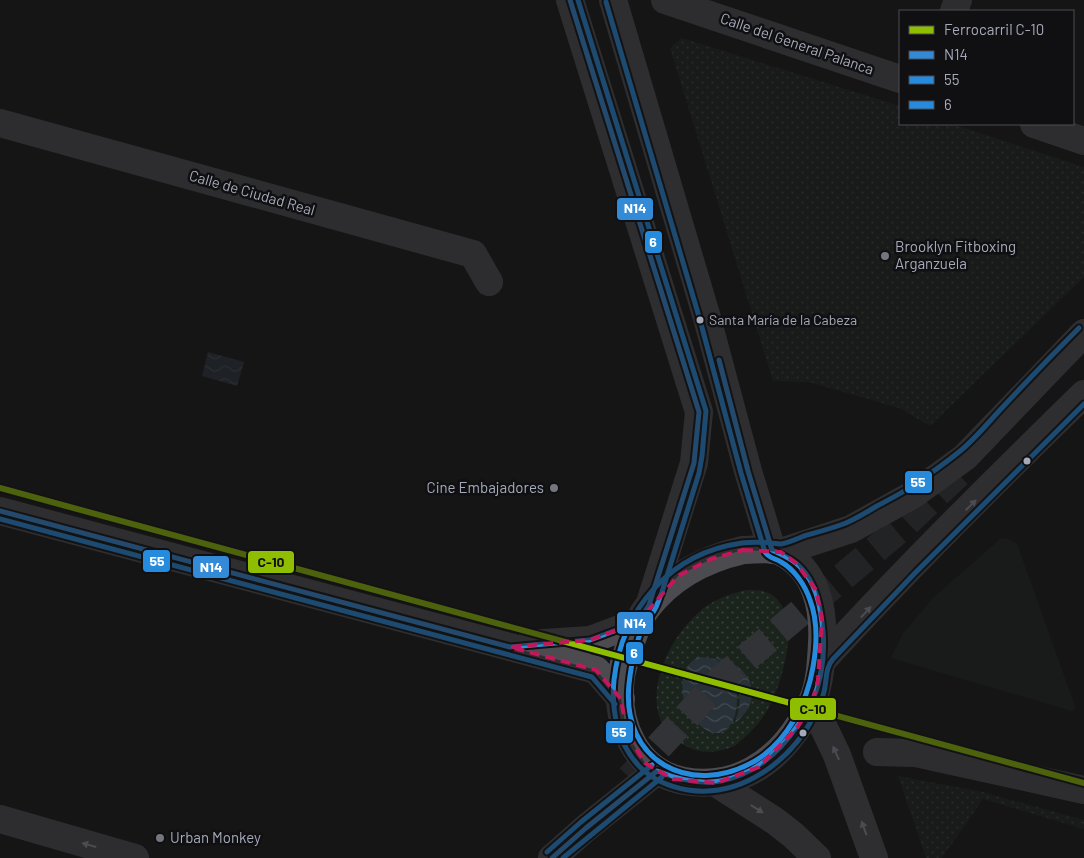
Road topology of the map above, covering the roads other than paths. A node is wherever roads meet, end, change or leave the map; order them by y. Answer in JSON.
{"nodes":[{"id":1,"x":570,"y":0,"type":"edge"},
{"id":2,"x":613,"y":0,"type":"edge"},
{"id":3,"x":665,"y":0,"type":"edge"},
{"id":4,"x":899,"y":79,"type":"edge"},
{"id":5,"x":0,"y":122,"type":"edge"},
{"id":6,"x":1037,"y":125,"type":"edge"},
{"id":7,"x":1084,"y":140,"type":"edge"},
{"id":8,"x":489,"y":282,"type":"dead end"},
{"id":9,"x":1084,"y":333,"type":"edge"},
{"id":10,"x":1084,"y":394,"type":"edge"},
{"id":11,"x":0,"y":511,"type":"edge"},
{"id":12,"x":776,"y":551,"type":"junction"},
{"id":13,"x":644,"y":613,"type":"junction"},
{"id":14,"x":510,"y":647,"type":"junction"},
{"id":15,"x":822,"y":661,"type":"junction"},
{"id":16,"x":621,"y":699,"type":"junction"},
{"id":17,"x":812,"y":703,"type":"junction"},
{"id":18,"x":877,"y":752,"type":"dead end"},
{"id":19,"x":657,"y":771,"type":"junction"},
{"id":20,"x":716,"y":783,"type":"junction"},
{"id":21,"x":1084,"y":790,"type":"edge"},
{"id":22,"x":0,"y":819,"type":"edge"},
{"id":23,"x":136,"y":858,"type":"edge"},
{"id":24,"x":552,"y":858,"type":"edge"},
{"id":25,"x":817,"y":858,"type":"edge"},
{"id":26,"x":874,"y":858,"type":"edge"}],
"edges":[{"from":1,"to":13,"type":"main road"},
{"from":2,"to":12,"type":"main road"},
{"from":3,"to":4,"type":"street","name":"Calle del General Palanca"},
{"from":5,"to":8,"type":"street","name":"Calle de Ciudad Real"},
{"from":6,"to":7,"type":"street"},
{"from":9,"to":12,"type":"main road"},
{"from":15,"to":10,"type":"main road","one_way":true},
{"from":11,"to":14,"type":"main road"},
{"from":12,"to":13,"type":"main road"},
{"from":12,"to":15,"type":"main road"},
{"from":13,"to":14,"type":"main road"},
{"from":13,"to":16,"type":"main road"},
{"from":14,"to":16,"type":"main road"},
{"from":15,"to":17,"type":"main road"},
{"from":16,"to":19,"type":"main road"},
{"from":17,"to":20,"type":"main road"},
{"from":26,"to":17,"type":"main road","one_way":true},
{"from":18,"to":21,"type":"street"},
{"from":19,"to":20,"type":"main road"},
{"from":19,"to":24,"type":"main road"},
{"from":20,"to":25,"type":"main road","one_way":true},
{"from":23,"to":22,"type":"street","one_way":true}]}
